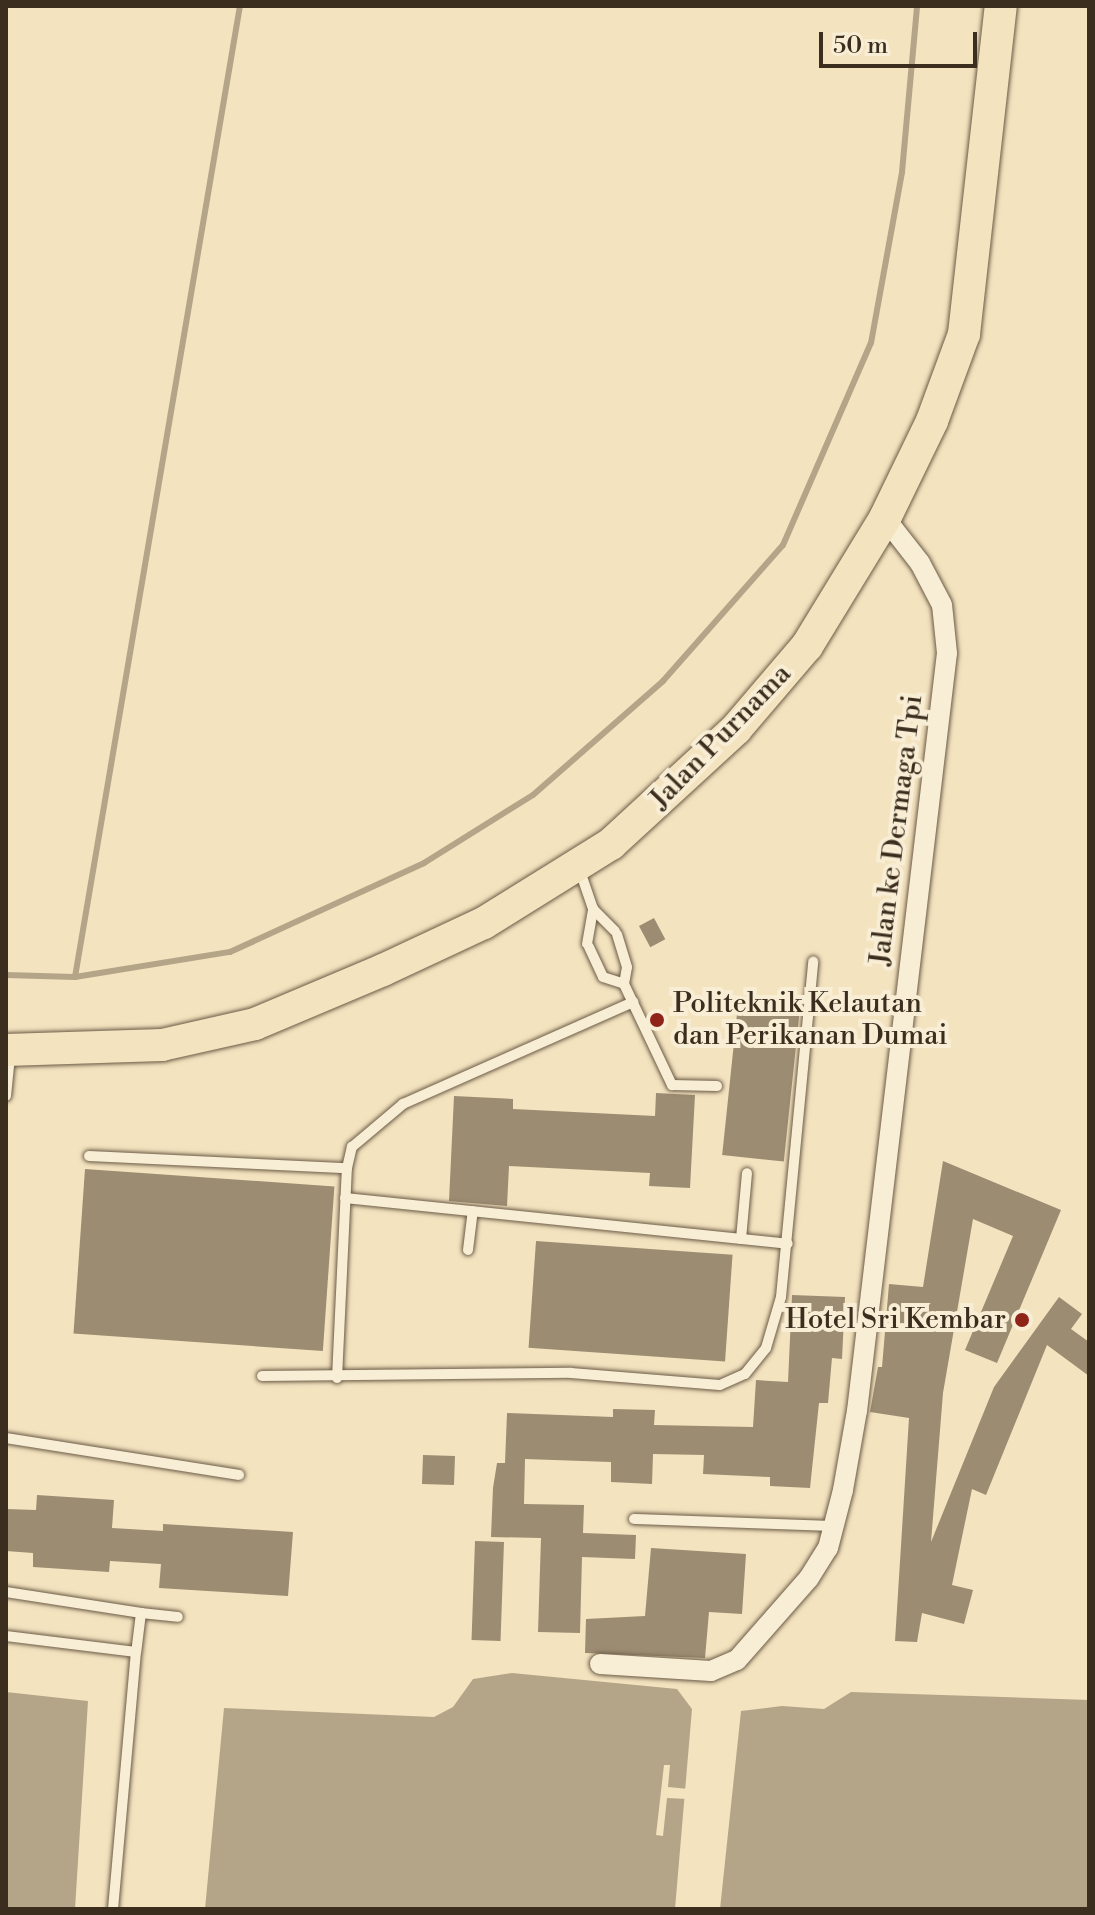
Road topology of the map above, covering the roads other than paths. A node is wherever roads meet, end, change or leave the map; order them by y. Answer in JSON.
{"nodes":[{"id":1,"x":1001,"y":6,"type":"edge"},
{"id":2,"x":885,"y":518,"type":"junction"},
{"id":3,"x":579,"y":866,"type":"junction"},
{"id":4,"x":593,"y":909,"type":"junction"},
{"id":5,"x":813,"y":962,"type":"dead end"},
{"id":6,"x":624,"y":984,"type":"junction"},
{"id":7,"x":633,"y":1002,"type":"junction"},
{"id":8,"x":8,"y":1050,"type":"edge"},
{"id":9,"x":717,"y":1086,"type":"dead end"},
{"id":10,"x":6,"y":1096,"type":"edge"},
{"id":11,"x":89,"y":1156,"type":"dead end"},
{"id":12,"x":347,"y":1168,"type":"junction"},
{"id":13,"x":747,"y":1173,"type":"dead end"},
{"id":14,"x":345,"y":1198,"type":"junction"},
{"id":15,"x":473,"y":1211,"type":"junction"},
{"id":16,"x":741,"y":1239,"type":"junction"},
{"id":17,"x":788,"y":1244,"type":"junction"},
{"id":18,"x":468,"y":1250,"type":"dead end"},
{"id":19,"x":262,"y":1376,"type":"dead end"},
{"id":20,"x":337,"y":1378,"type":"junction"},
{"id":21,"x":6,"y":1438,"type":"edge"},
{"id":22,"x":239,"y":1475,"type":"dead end"},
{"id":23,"x":634,"y":1519,"type":"dead end"},
{"id":24,"x":834,"y":1526,"type":"junction"},
{"id":25,"x":6,"y":1592,"type":"edge"},
{"id":26,"x":141,"y":1613,"type":"junction"},
{"id":27,"x":178,"y":1617,"type":"dead end"},
{"id":28,"x":6,"y":1636,"type":"edge"},
{"id":29,"x":136,"y":1652,"type":"junction"},
{"id":30,"x":600,"y":1664,"type":"dead end"},
{"id":31,"x":113,"y":1909,"type":"edge"}],
"edges":[{"from":1,"to":2,"type":"main road","name":"Jalan Purnama"},
{"from":2,"to":3,"type":"main road","name":"Jalan Purnama"},
{"from":2,"to":24,"type":"street","name":"Jalan ke Dermaga Tpi"},
{"from":3,"to":4,"type":"lane"},
{"from":3,"to":8,"type":"main road","name":"Jalan Purnama"},
{"from":4,"to":6,"type":"lane"},
{"from":4,"to":6,"type":"lane"},
{"from":5,"to":17,"type":"lane"},
{"from":6,"to":7,"type":"lane"},
{"from":7,"to":9,"type":"lane"},
{"from":7,"to":12,"type":"lane"},
{"from":8,"to":10,"type":"lane"},
{"from":11,"to":12,"type":"lane"},
{"from":12,"to":14,"type":"lane"},
{"from":13,"to":16,"type":"lane"},
{"from":14,"to":15,"type":"lane"},
{"from":14,"to":20,"type":"lane"},
{"from":15,"to":16,"type":"lane"},
{"from":15,"to":18,"type":"lane"},
{"from":16,"to":17,"type":"lane"},
{"from":17,"to":20,"type":"lane"},
{"from":19,"to":20,"type":"lane"},
{"from":21,"to":22,"type":"lane"},
{"from":23,"to":24,"type":"lane"},
{"from":24,"to":30,"type":"street","name":"Jalan ke Dermaga Tpi"},
{"from":25,"to":26,"type":"lane"},
{"from":26,"to":27,"type":"lane"},
{"from":26,"to":29,"type":"lane"},
{"from":28,"to":29,"type":"lane"},
{"from":29,"to":31,"type":"lane"}]}
